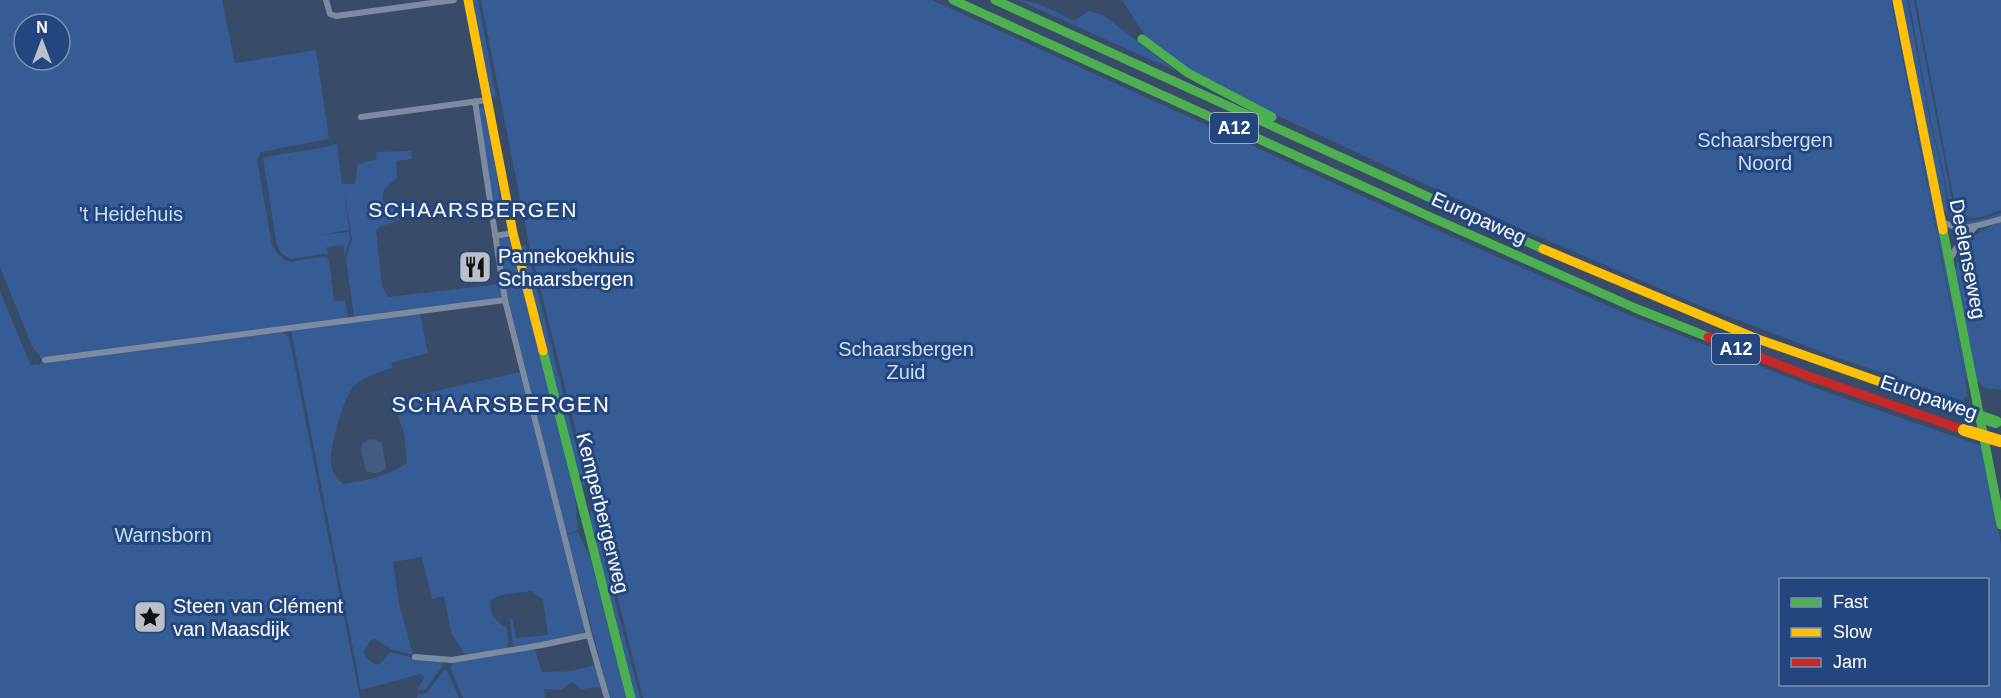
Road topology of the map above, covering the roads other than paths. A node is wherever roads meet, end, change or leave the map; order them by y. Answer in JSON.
{"nodes":[{"id":1,"x":326,"y":0,"type":"edge"},
{"id":2,"x":454,"y":0,"type":"edge"},
{"id":3,"x":468,"y":0,"type":"edge"},
{"id":4,"x":953,"y":0,"type":"edge"},
{"id":5,"x":995,"y":0,"type":"edge"},
{"id":6,"x":1897,"y":0,"type":"edge"},
{"id":7,"x":1142,"y":39,"type":"dead end"},
{"id":8,"x":481,"y":101,"type":"junction"},
{"id":9,"x":361,"y":117,"type":"dead end"},
{"id":10,"x":1385,"y":177,"type":"junction"},
{"id":11,"x":2001,"y":219,"type":"edge"},
{"id":12,"x":1941,"y":220,"type":"junction"},
{"id":13,"x":1976,"y":227,"type":"junction"},
{"id":14,"x":513,"y":232,"type":"junction"},
{"id":15,"x":495,"y":236,"type":"junction"},
{"id":16,"x":1949,"y":261,"type":"junction"},
{"id":17,"x":505,"y":300,"type":"junction"},
{"id":18,"x":45,"y":360,"type":"dead end"},
{"id":19,"x":1998,"y":423,"type":"edge"},
{"id":20,"x":2000,"y":442,"type":"edge"},
{"id":21,"x":2001,"y":525,"type":"edge"},
{"id":22,"x":589,"y":635,"type":"junction"},
{"id":23,"x":415,"y":657,"type":"dead end"},
{"id":24,"x":607,"y":698,"type":"edge"},
{"id":25,"x":632,"y":698,"type":"edge"}],
"edges":[{"from":1,"to":2,"type":"street"},
{"from":3,"to":8,"type":"main road","name":"Kemperbergerweg"},
{"from":4,"to":20,"type":"main road","name":"Europaweg","number":"A12","bridge":true},
{"from":5,"to":10,"type":"main road","name":"Europaweg","number":"A12"},
{"from":6,"to":12,"type":"main road","name":"Deelenseweg"},
{"from":7,"to":10,"type":"main road","number":"A12"},
{"from":8,"to":9,"type":"street"},
{"from":8,"to":14,"type":"main road","name":"Kemperbergerweg"},
{"from":8,"to":15,"type":"street","name":"Kemperbergerweg"},
{"from":10,"to":19,"type":"main road","name":"Europaweg","number":"A12","bridge":true},
{"from":11,"to":13,"type":"street"},
{"from":12,"to":13,"type":"street"},
{"from":12,"to":16,"type":"main road","name":"Deelenseweg"},
{"from":13,"to":16,"type":"street"},
{"from":14,"to":15,"type":"street"},
{"from":14,"to":25,"type":"main road","name":"Kemperbergerweg"},
{"from":15,"to":17,"type":"street","name":"Kemperbergerweg"},
{"from":16,"to":21,"type":"main road","name":"Deelenseweg"},
{"from":17,"to":18,"type":"street"},
{"from":17,"to":22,"type":"street","name":"Kemperbergerweg"},
{"from":22,"to":23,"type":"street"},
{"from":22,"to":24,"type":"street","name":"Kemperbergerweg"}]}
